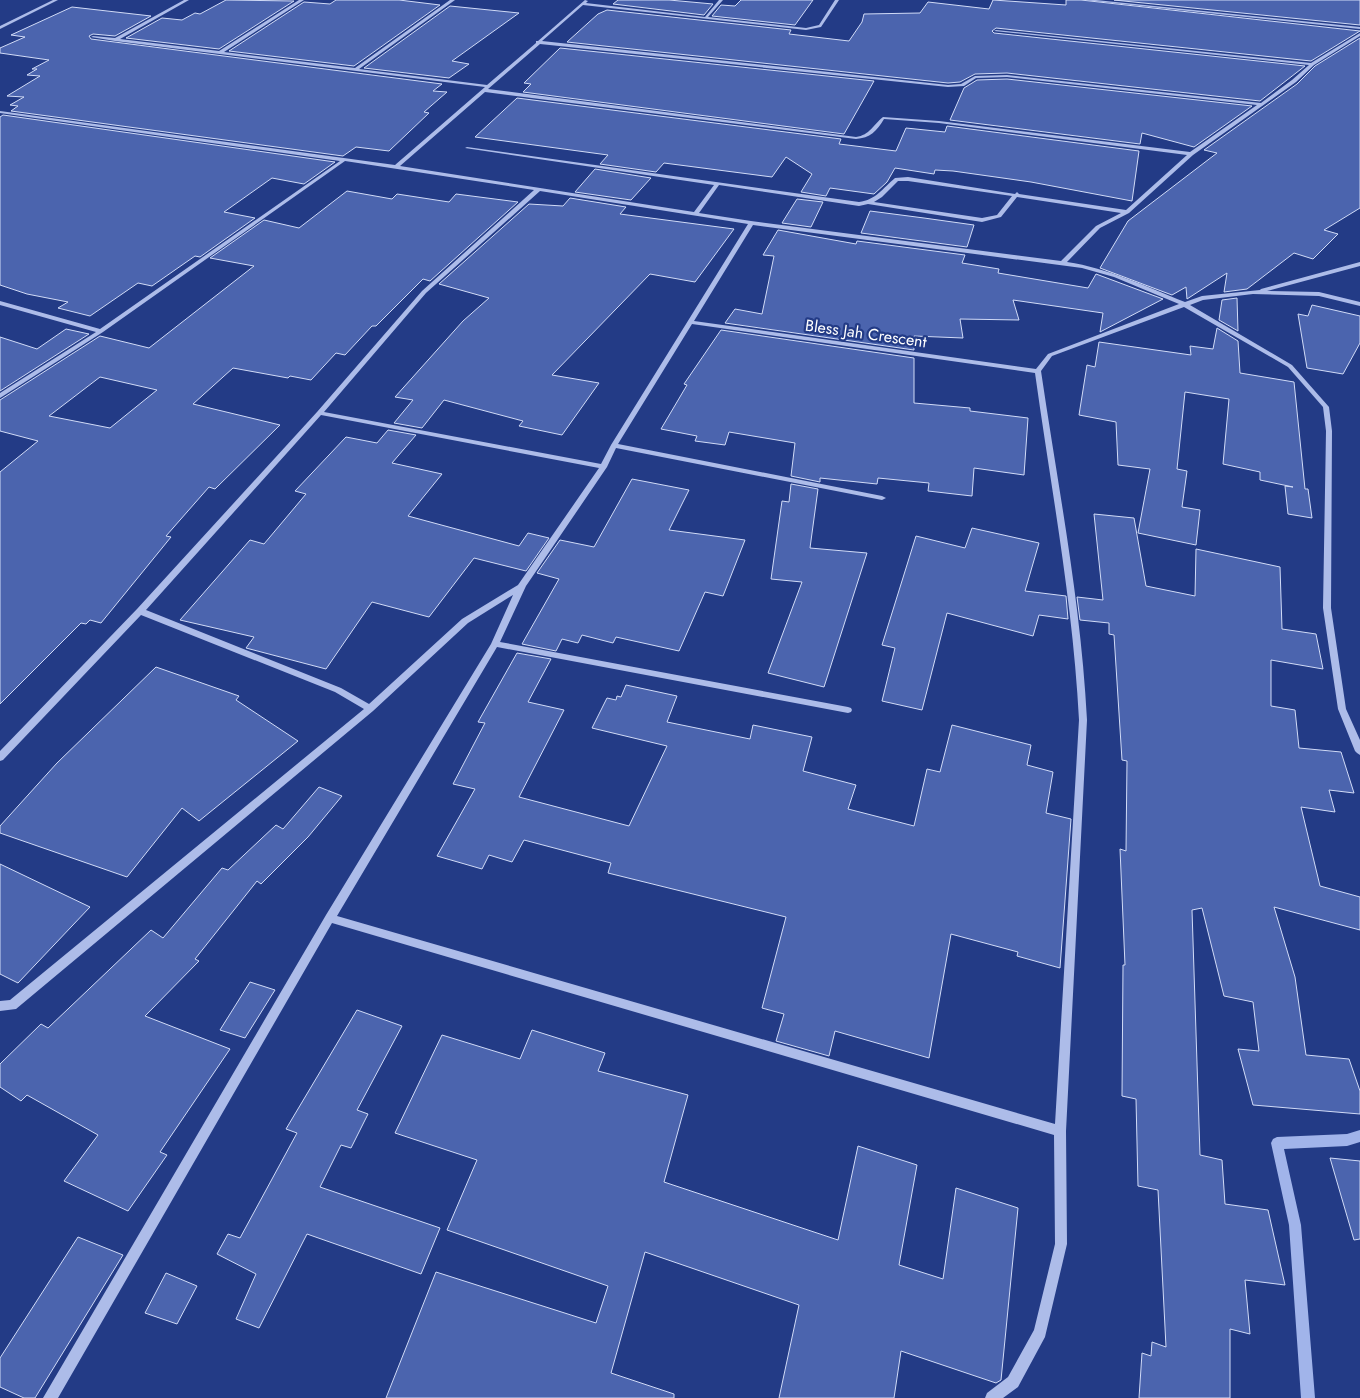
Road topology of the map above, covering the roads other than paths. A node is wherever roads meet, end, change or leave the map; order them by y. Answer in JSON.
{"nodes":[{"id":1,"x":56,"y":0,"type":"edge"},
{"id":2,"x":187,"y":0,"type":"edge"},
{"id":3,"x":302,"y":0,"type":"edge"},
{"id":4,"x":453,"y":0,"type":"edge"},
{"id":5,"x":588,"y":0,"type":"edge"},
{"id":6,"x":721,"y":0,"type":"edge"},
{"id":7,"x":837,"y":0,"type":"edge"},
{"id":8,"x":1085,"y":0,"type":"edge"},
{"id":9,"x":582,"y":4,"type":"junction"},
{"id":10,"x":707,"y":16,"type":"junction"},
{"id":11,"x":0,"y":28,"type":"edge"},
{"id":12,"x":1360,"y":28,"type":"edge"},
{"id":13,"x":996,"y":31,"type":"dead end"},
{"id":14,"x":1360,"y":34,"type":"edge"},
{"id":15,"x":93,"y":37,"type":"dead end"},
{"id":16,"x":115,"y":40,"type":"junction"},
{"id":17,"x":537,"y":42,"type":"junction"},
{"id":18,"x":219,"y":53,"type":"junction"},
{"id":19,"x":1312,"y":64,"type":"junction"},
{"id":20,"x":355,"y":70,"type":"junction"},
{"id":21,"x":485,"y":88,"type":"junction"},
{"id":22,"x":1261,"y":104,"type":"junction"},
{"id":23,"x":0,"y":112,"type":"edge"},
{"id":24,"x":467,"y":148,"type":"dead end"},
{"id":25,"x":1191,"y":154,"type":"junction"},
{"id":26,"x":343,"y":160,"type":"junction"},
{"id":27,"x":396,"y":167,"type":"junction"},
{"id":28,"x":717,"y":184,"type":"junction"},
{"id":29,"x":538,"y":190,"type":"junction"},
{"id":30,"x":1017,"y":194,"type":"junction"},
{"id":31,"x":870,"y":203,"type":"junction"},
{"id":32,"x":1127,"y":212,"type":"junction"},
{"id":33,"x":695,"y":215,"type":"junction"},
{"id":34,"x":751,"y":223,"type":"junction"},
{"id":35,"x":1063,"y":263,"type":"junction"},
{"id":36,"x":1360,"y":264,"type":"edge"},
{"id":37,"x":1253,"y":292,"type":"junction"},
{"id":38,"x":0,"y":303,"type":"edge"},
{"id":39,"x":1360,"y":304,"type":"edge"},
{"id":40,"x":1186,"y":305,"type":"junction"},
{"id":41,"x":690,"y":322,"type":"junction"},
{"id":42,"x":101,"y":331,"type":"junction"},
{"id":43,"x":1038,"y":371,"type":"junction"},
{"id":44,"x":0,"y":396,"type":"edge"},
{"id":45,"x":319,"y":413,"type":"junction"},
{"id":46,"x":614,"y":445,"type":"junction"},
{"id":47,"x":603,"y":467,"type":"junction"},
{"id":48,"x":882,"y":498,"type":"dead end"},
{"id":49,"x":522,"y":586,"type":"junction"},
{"id":50,"x":140,"y":612,"type":"junction"},
{"id":51,"x":495,"y":644,"type":"junction"},
{"id":52,"x":370,"y":709,"type":"junction"},
{"id":53,"x":848,"y":710,"type":"dead end"},
{"id":54,"x":1360,"y":751,"type":"edge"},
{"id":55,"x":0,"y":756,"type":"edge"},
{"id":56,"x":330,"y":918,"type":"junction"},
{"id":57,"x":0,"y":1006,"type":"edge"},
{"id":58,"x":1060,"y":1131,"type":"junction"},
{"id":59,"x":50,"y":1398,"type":"edge"},
{"id":60,"x":992,"y":1398,"type":"edge"}],
"edges":[{"from":1,"to":11,"type":"street"},
{"from":2,"to":16,"type":"street"},
{"from":3,"to":18,"type":"street"},
{"from":4,"to":20,"type":"street"},
{"from":5,"to":9,"type":"street"},
{"from":6,"to":10,"type":"street"},
{"from":7,"to":10,"type":"street"},
{"from":8,"to":12,"type":"street"},
{"from":9,"to":10,"type":"street"},
{"from":9,"to":17,"type":"street"},
{"from":13,"to":19,"type":"street"},
{"from":14,"to":19,"type":"street"},
{"from":15,"to":16,"type":"street"},
{"from":16,"to":18,"type":"street"},
{"from":17,"to":21,"type":"street"},
{"from":17,"to":22,"type":"street"},
{"from":18,"to":20,"type":"street"},
{"from":19,"to":22,"type":"street"},
{"from":20,"to":21,"type":"street"},
{"from":21,"to":25,"type":"street"},
{"from":21,"to":27,"type":"street"},
{"from":22,"to":25,"type":"street"},
{"from":23,"to":26,"type":"street"},
{"from":24,"to":28,"type":"street"},
{"from":25,"to":32,"type":"street"},
{"from":26,"to":27,"type":"street"},
{"from":26,"to":42,"type":"street"},
{"from":27,"to":29,"type":"street"},
{"from":28,"to":31,"type":"street"},
{"from":28,"to":33,"type":"street"},
{"from":29,"to":33,"type":"street"},
{"from":29,"to":45,"type":"street"},
{"from":30,"to":31,"type":"street"},
{"from":30,"to":31,"type":"street"},
{"from":30,"to":32,"type":"street"},
{"from":32,"to":35,"type":"street"},
{"from":33,"to":34,"type":"street"},
{"from":34,"to":35,"type":"street"},
{"from":34,"to":41,"type":"street"},
{"from":35,"to":40,"type":"street"},
{"from":36,"to":37,"type":"street"},
{"from":37,"to":39,"type":"street"},
{"from":37,"to":40,"type":"street"},
{"from":38,"to":42,"type":"street"},
{"from":40,"to":43,"type":"street"},
{"from":40,"to":54,"type":"street"},
{"from":41,"to":43,"type":"street","name":"Bless Jah Crescent"},
{"from":41,"to":46,"type":"street"},
{"from":42,"to":44,"type":"street"},
{"from":43,"to":58,"type":"street"},
{"from":45,"to":47,"type":"street"},
{"from":45,"to":50,"type":"street"},
{"from":46,"to":47,"type":"street"},
{"from":46,"to":48,"type":"street"},
{"from":47,"to":49,"type":"street"},
{"from":49,"to":51,"type":"street"},
{"from":49,"to":52,"type":"street"},
{"from":50,"to":52,"type":"street"},
{"from":50,"to":55,"type":"street"},
{"from":51,"to":53,"type":"street"},
{"from":51,"to":56,"type":"street"},
{"from":52,"to":57,"type":"street"},
{"from":56,"to":58,"type":"street"},
{"from":56,"to":59,"type":"street"},
{"from":58,"to":60,"type":"street"}]}
